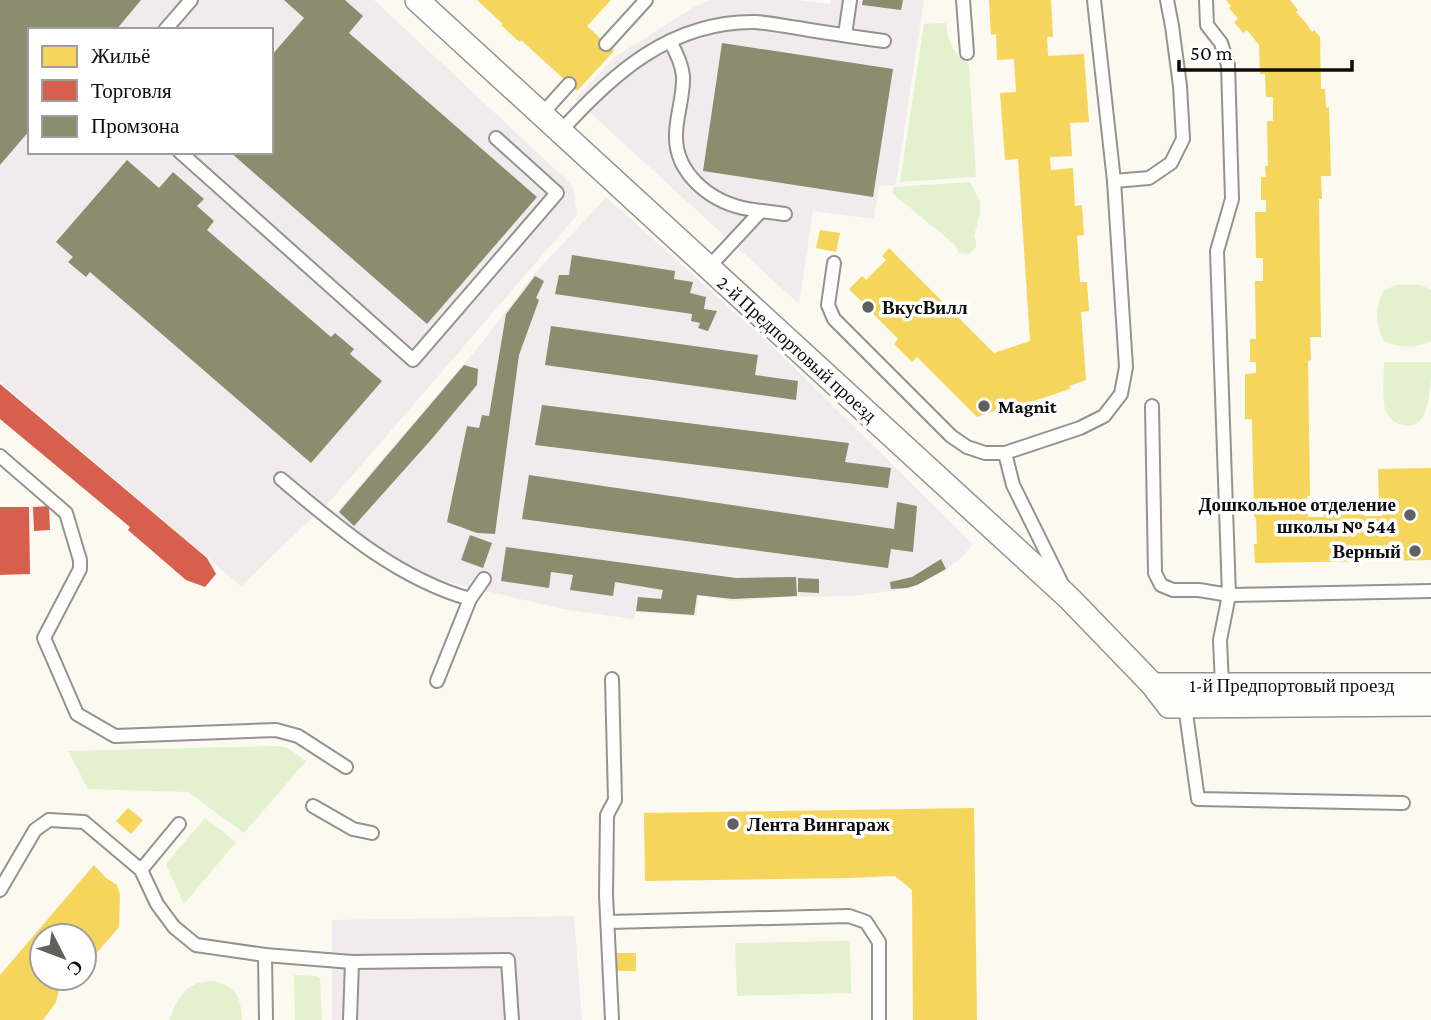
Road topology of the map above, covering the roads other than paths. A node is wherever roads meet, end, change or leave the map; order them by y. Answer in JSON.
{"nodes":[{"id":1,"x":191,"y":0,"type":"edge"},
{"id":2,"x":417,"y":0,"type":"edge"},
{"id":3,"x":646,"y":0,"type":"edge"},
{"id":4,"x":850,"y":0,"type":"edge"},
{"id":5,"x":963,"y":0,"type":"edge"},
{"id":6,"x":1094,"y":0,"type":"edge"},
{"id":7,"x":1167,"y":0,"type":"edge"},
{"id":8,"x":1206,"y":0,"type":"edge"},
{"id":9,"x":167,"y":28,"type":"edge"},
{"id":10,"x":845,"y":35,"type":"junction"},
{"id":11,"x":670,"y":41,"type":"junction"},
{"id":12,"x":884,"y":41,"type":"dead end"},
{"id":13,"x":606,"y":44,"type":"dead end"},
{"id":14,"x":967,"y":53,"type":"dead end"},
{"id":15,"x":569,"y":84,"type":"dead end"},
{"id":16,"x":541,"y":115,"type":"junction"},
{"id":17,"x":560,"y":132,"type":"junction"},
{"id":18,"x":495,"y":138,"type":"dead end"},
{"id":19,"x":182,"y":154,"type":"edge"},
{"id":20,"x":1114,"y":181,"type":"junction"},
{"id":21,"x":761,"y":211,"type":"junction"},
{"id":22,"x":785,"y":214,"type":"dead end"},
{"id":23,"x":834,"y":263,"type":"dead end"},
{"id":24,"x":708,"y":268,"type":"junction"},
{"id":25,"x":1152,"y":406,"type":"dead end"},
{"id":26,"x":1004,"y":453,"type":"junction"},
{"id":27,"x":0,"y":456,"type":"edge"},
{"id":28,"x":281,"y":479,"type":"dead end"},
{"id":29,"x":484,"y":579,"type":"dead end"},
{"id":30,"x":1431,"y":591,"type":"edge"},
{"id":31,"x":1229,"y":595,"type":"junction"},
{"id":32,"x":470,"y":598,"type":"junction"},
{"id":33,"x":1069,"y":598,"type":"junction"},
{"id":34,"x":612,"y":679,"type":"dead end"},
{"id":35,"x":437,"y":681,"type":"dead end"},
{"id":36,"x":1153,"y":685,"type":"junction"},
{"id":37,"x":1222,"y":685,"type":"junction"},
{"id":38,"x":1431,"y":685,"type":"edge"},
{"id":39,"x":1431,"y":705,"type":"edge"},
{"id":40,"x":1177,"y":706,"type":"junction"},
{"id":41,"x":346,"y":767,"type":"dead end"},
{"id":42,"x":1403,"y":803,"type":"dead end"},
{"id":43,"x":313,"y":806,"type":"dead end"},
{"id":44,"x":178,"y":824,"type":"dead end"},
{"id":45,"x":372,"y":833,"type":"dead end"},
{"id":46,"x":141,"y":870,"type":"junction"},
{"id":47,"x":0,"y":890,"type":"edge"},
{"id":48,"x":608,"y":922,"type":"junction"},
{"id":49,"x":265,"y":955,"type":"junction"},
{"id":50,"x":352,"y":962,"type":"junction"},
{"id":51,"x":267,"y":1020,"type":"edge"},
{"id":52,"x":350,"y":1020,"type":"edge"},
{"id":53,"x":512,"y":1020,"type":"edge"},
{"id":54,"x":612,"y":1020,"type":"edge"},
{"id":55,"x":879,"y":1020,"type":"edge"}],
"edges":[{"from":1,"to":9,"type":"lane"},
{"from":2,"to":16,"type":"street","name":"2-й Предпортовый проезд"},
{"from":3,"to":13,"type":"lane"},
{"from":4,"to":10,"type":"lane"},
{"from":5,"to":14,"type":"lane"},
{"from":6,"to":20,"type":"lane"},
{"from":7,"to":20,"type":"lane"},
{"from":8,"to":31,"type":"lane"},
{"from":10,"to":11,"type":"lane"},
{"from":10,"to":12,"type":"lane"},
{"from":11,"to":17,"type":"lane"},
{"from":11,"to":21,"type":"lane"},
{"from":15,"to":16,"type":"lane"},
{"from":16,"to":17,"type":"street","name":"2-й Предпортовый проезд"},
{"from":17,"to":24,"type":"street","name":"2-й Предпортовый проезд"},
{"from":18,"to":19,"type":"lane"},
{"from":20,"to":26,"type":"lane"},
{"from":21,"to":22,"type":"lane"},
{"from":21,"to":24,"type":"lane"},
{"from":23,"to":26,"type":"lane"},
{"from":24,"to":33,"type":"street","name":"2-й Предпортовый проезд"},
{"from":25,"to":31,"type":"lane"},
{"from":26,"to":33,"type":"lane"},
{"from":27,"to":41,"type":"lane"},
{"from":28,"to":32,"type":"lane"},
{"from":29,"to":32,"type":"lane"},
{"from":30,"to":31,"type":"lane"},
{"from":31,"to":37,"type":"lane"},
{"from":32,"to":35,"type":"lane"},
{"from":33,"to":36,"type":"street","name":"2-й Предпортовый проезд"},
{"from":34,"to":48,"type":"lane"},
{"from":36,"to":37,"type":"street","name":"1-й Предпортовый проезд"},
{"from":36,"to":40,"type":"street","name":"2-й Предпортовый проезд"},
{"from":37,"to":38,"type":"street","name":"1-й Предпортовый проезд"},
{"from":39,"to":40,"type":"street","name":"1-й Предпортовый проезд"},
{"from":40,"to":42,"type":"lane"},
{"from":43,"to":45,"type":"lane"},
{"from":44,"to":46,"type":"lane"},
{"from":46,"to":47,"type":"lane"},
{"from":46,"to":49,"type":"lane"},
{"from":48,"to":54,"type":"lane"},
{"from":48,"to":55,"type":"lane"},
{"from":49,"to":50,"type":"lane"},
{"from":49,"to":51,"type":"lane"},
{"from":50,"to":52,"type":"lane"},
{"from":50,"to":53,"type":"lane"}]}
